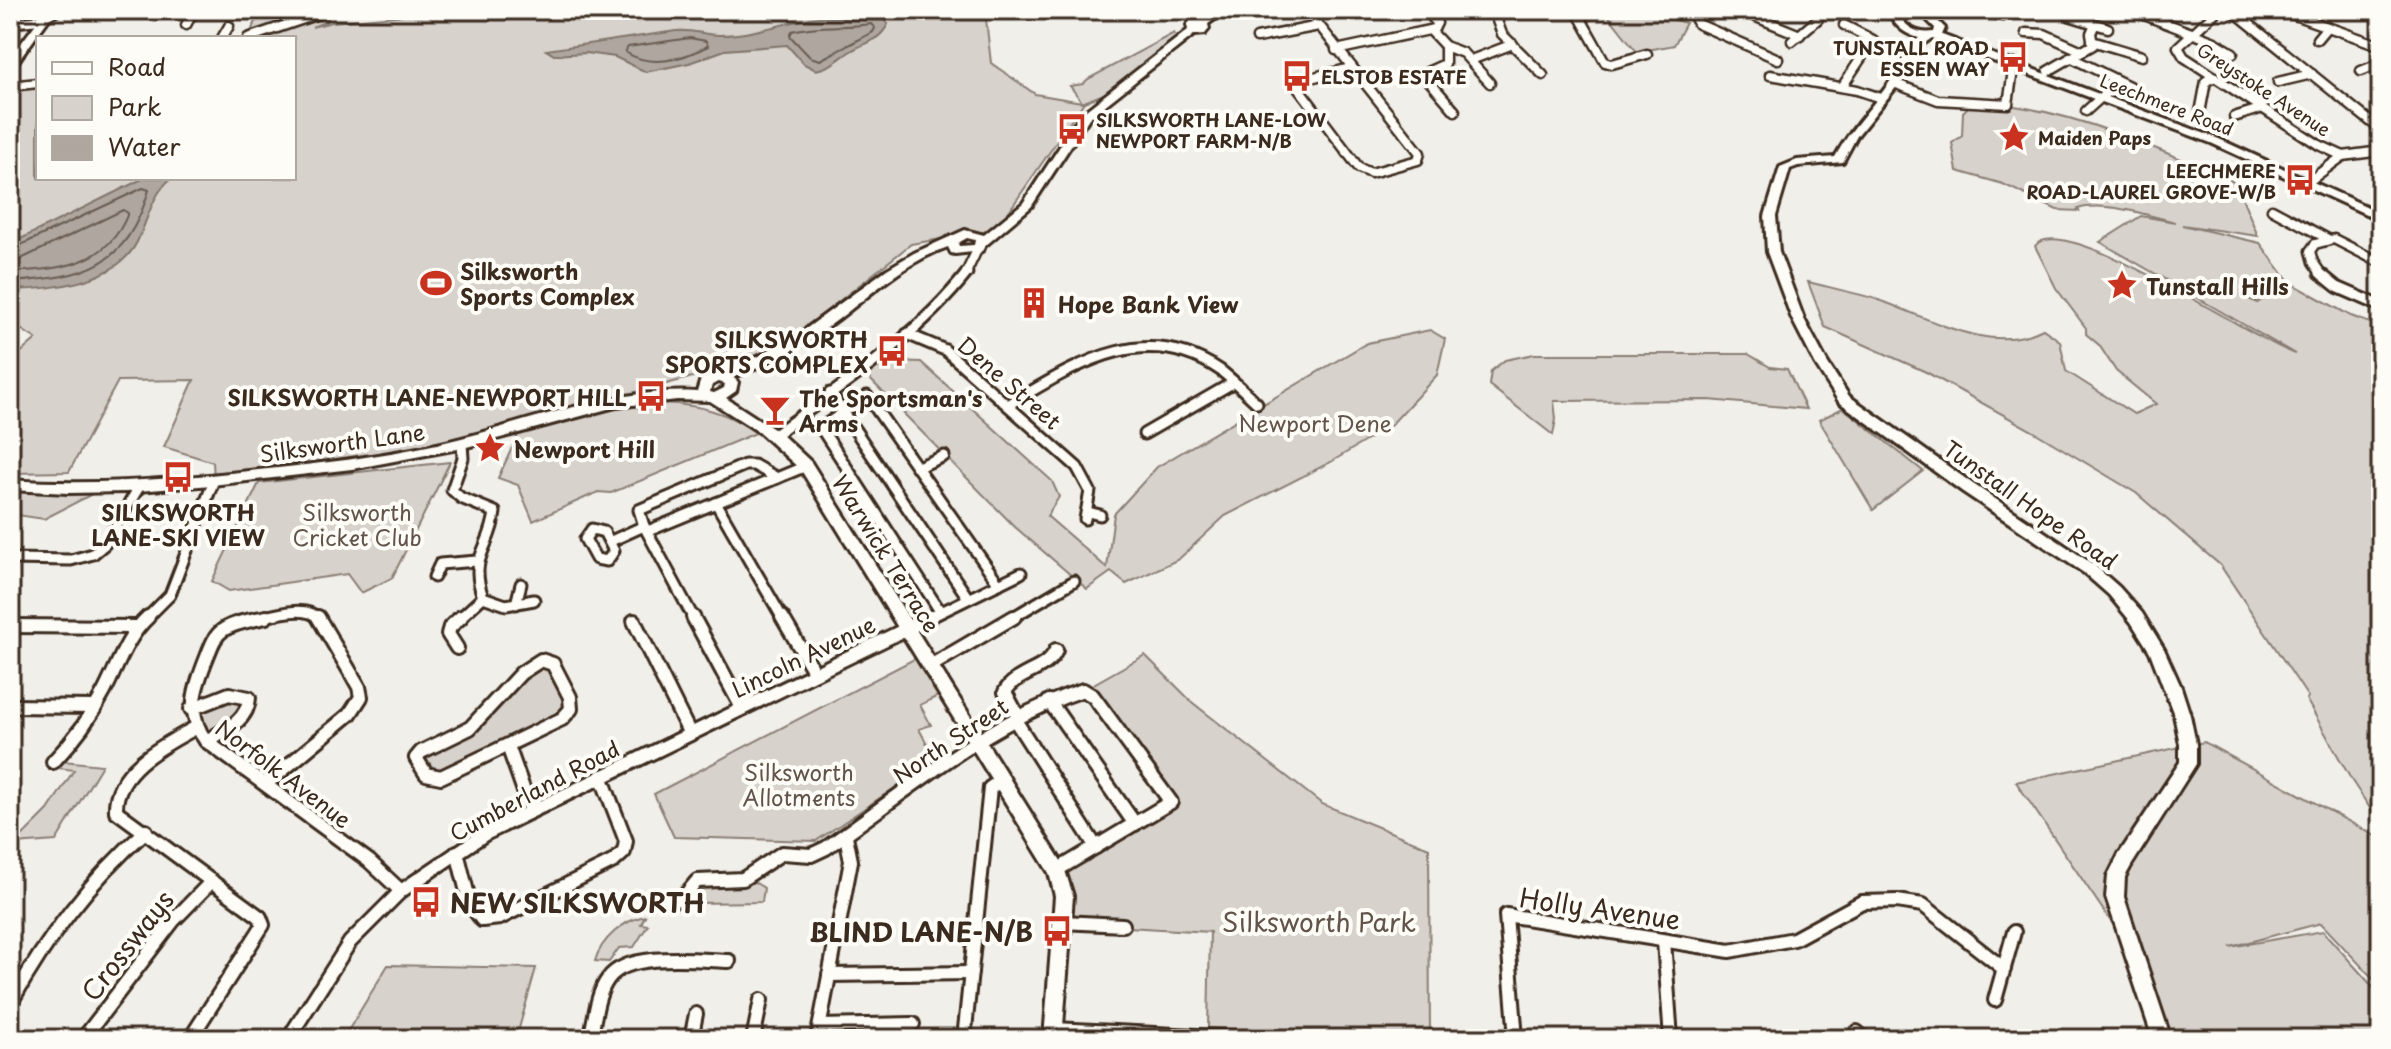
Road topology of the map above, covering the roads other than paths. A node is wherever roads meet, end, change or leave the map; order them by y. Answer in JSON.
{"nodes":[{"id":1,"x":194,"y":10,"type":"edge"},
{"id":2,"x":330,"y":10,"type":"edge"},
{"id":3,"x":1223,"y":10,"type":"edge"},
{"id":4,"x":1307,"y":10,"type":"edge"},
{"id":5,"x":1426,"y":10,"type":"edge"},
{"id":6,"x":1493,"y":10,"type":"edge"},
{"id":7,"x":1576,"y":10,"type":"edge"},
{"id":8,"x":1698,"y":10,"type":"edge"},
{"id":9,"x":1739,"y":10,"type":"edge"},
{"id":10,"x":1979,"y":10,"type":"edge"},
{"id":11,"x":2005,"y":10,"type":"edge"},
{"id":12,"x":2131,"y":10,"type":"edge"},
{"id":13,"x":2199,"y":10,"type":"edge"},
{"id":14,"x":2232,"y":10,"type":"edge"},
{"id":15,"x":2280,"y":10,"type":"edge"},
{"id":16,"x":1916,"y":12,"type":"edge"},
{"id":17,"x":2215,"y":12,"type":"edge"},
{"id":18,"x":51,"y":13,"type":"edge"},
{"id":19,"x":1756,"y":13,"type":"edge"},
{"id":20,"x":1888,"y":14,"type":"dead end"},
{"id":21,"x":2069,"y":16,"type":"dead end"},
{"id":22,"x":20,"y":17,"type":"edge"},
{"id":23,"x":1818,"y":19,"type":"dead end"},
{"id":24,"x":1897,"y":21,"type":"junction"},
{"id":25,"x":2095,"y":24,"type":"junction"},
{"id":26,"x":186,"y":25,"type":"dead end"},
{"id":27,"x":1844,"y":25,"type":"dead end"},
{"id":28,"x":229,"y":26,"type":"dead end"},
{"id":29,"x":1319,"y":26,"type":"junction"},
{"id":30,"x":2327,"y":27,"type":"junction"},
{"id":31,"x":2108,"y":28,"type":"dead end"},
{"id":32,"x":1430,"y":30,"type":"junction"},
{"id":33,"x":2026,"y":33,"type":"dead end"},
{"id":34,"x":2193,"y":33,"type":"junction"},
{"id":35,"x":1800,"y":35,"type":"junction"},
{"id":36,"x":223,"y":36,"type":"edge"},
{"id":37,"x":254,"y":36,"type":"edge"},
{"id":38,"x":1930,"y":36,"type":"junction"},
{"id":39,"x":1257,"y":38,"type":"dead end"},
{"id":40,"x":28,"y":39,"type":"junction"},
{"id":41,"x":2317,"y":39,"type":"dead end"},
{"id":42,"x":1792,"y":41,"type":"dead end"},
{"id":43,"x":2092,"y":41,"type":"junction"},
{"id":44,"x":1513,"y":44,"type":"junction"},
{"id":45,"x":1445,"y":46,"type":"junction"},
{"id":46,"x":2381,"y":46,"type":"edge"},
{"id":47,"x":1336,"y":50,"type":"junction"},
{"id":48,"x":2082,"y":51,"type":"junction"},
{"id":49,"x":2233,"y":53,"type":"dead end"},
{"id":50,"x":1647,"y":54,"type":"dead end"},
{"id":51,"x":2142,"y":56,"type":"dead end"},
{"id":52,"x":2070,"y":57,"type":"junction"},
{"id":53,"x":1778,"y":59,"type":"dead end"},
{"id":54,"x":1471,"y":60,"type":"junction"},
{"id":55,"x":2381,"y":63,"type":"edge"},
{"id":56,"x":2014,"y":64,"type":"junction"},
{"id":57,"x":10,"y":65,"type":"edge"},
{"id":58,"x":1351,"y":68,"type":"junction"},
{"id":59,"x":2361,"y":71,"type":"dead end"},
{"id":60,"x":2046,"y":73,"type":"junction"},
{"id":61,"x":2312,"y":74,"type":"junction"},
{"id":62,"x":1543,"y":75,"type":"dead end"},
{"id":63,"x":1770,"y":75,"type":"dead end"},
{"id":64,"x":2215,"y":77,"type":"junction"},
{"id":65,"x":2278,"y":82,"type":"dead end"},
{"id":66,"x":36,"y":83,"type":"edge"},
{"id":67,"x":1490,"y":83,"type":"dead end"},
{"id":68,"x":1894,"y":83,"type":"junction"},
{"id":69,"x":10,"y":86,"type":"edge"},
{"id":70,"x":1842,"y":87,"type":"junction"},
{"id":71,"x":2131,"y":87,"type":"dead end"},
{"id":72,"x":2103,"y":95,"type":"junction"},
{"id":73,"x":1881,"y":98,"type":"junction"},
{"id":74,"x":2263,"y":108,"type":"junction"},
{"id":75,"x":1455,"y":111,"type":"dead end"},
{"id":76,"x":2086,"y":111,"type":"dead end"},
{"id":77,"x":2200,"y":113,"type":"dead end"},
{"id":78,"x":2234,"y":117,"type":"dead end"},
{"id":79,"x":2381,"y":130,"type":"edge"},
{"id":80,"x":2381,"y":151,"type":"edge"},
{"id":81,"x":2343,"y":156,"type":"junction"},
{"id":82,"x":2310,"y":180,"type":"junction"},
{"id":83,"x":2272,"y":209,"type":"dead end"},
{"id":84,"x":2381,"y":214,"type":"edge"},
{"id":85,"x":2328,"y":239,"type":"junction"},
{"id":86,"x":978,"y":242,"type":"junction"},
{"id":87,"x":957,"y":248,"type":"junction"},
{"id":88,"x":2381,"y":263,"type":"edge"},
{"id":89,"x":971,"y":266,"type":"junction"},
{"id":90,"x":2381,"y":306,"type":"edge"},
{"id":91,"x":907,"y":334,"type":"junction"},
{"id":92,"x":751,"y":366,"type":"junction"},
{"id":93,"x":719,"y":377,"type":"junction"},
{"id":94,"x":1234,"y":382,"type":"junction"},
{"id":95,"x":731,"y":388,"type":"junction"},
{"id":96,"x":830,"y":393,"type":"junction"},
{"id":97,"x":708,"y":394,"type":"junction"},
{"id":98,"x":1257,"y":403,"type":"dead end"},
{"id":99,"x":1008,"y":405,"type":"junction"},
{"id":100,"x":736,"y":409,"type":"junction"},
{"id":101,"x":844,"y":413,"type":"junction"},
{"id":102,"x":1144,"y":434,"type":"dead end"},
{"id":103,"x":773,"y":436,"type":"junction"},
{"id":104,"x":462,"y":444,"type":"junction"},
{"id":105,"x":944,"y":456,"type":"dead end"},
{"id":106,"x":806,"y":466,"type":"junction"},
{"id":107,"x":918,"y":467,"type":"junction"},
{"id":108,"x":777,"y":478,"type":"junction"},
{"id":109,"x":214,"y":480,"type":"junction"},
{"id":110,"x":10,"y":485,"type":"edge"},
{"id":111,"x":139,"y":487,"type":"junction"},
{"id":112,"x":716,"y":503,"type":"junction"},
{"id":113,"x":1100,"y":515,"type":"dead end"},
{"id":114,"x":646,"y":528,"type":"junction"},
{"id":115,"x":611,"y":541,"type":"dead end"},
{"id":116,"x":10,"y":559,"type":"edge"},
{"id":117,"x":477,"y":561,"type":"junction"},
{"id":118,"x":1021,"y":573,"type":"dead end"},
{"id":119,"x":434,"y":577,"type":"dead end"},
{"id":120,"x":1074,"y":581,"type":"dead end"},
{"id":121,"x":521,"y":584,"type":"dead end"},
{"id":122,"x":999,"y":584,"type":"junction"},
{"id":123,"x":483,"y":597,"type":"junction"},
{"id":124,"x":968,"y":598,"type":"junction"},
{"id":125,"x":534,"y":600,"type":"dead end"},
{"id":126,"x":516,"y":604,"type":"junction"},
{"id":127,"x":940,"y":611,"type":"junction"},
{"id":128,"x":634,"y":621,"type":"dead end"},
{"id":129,"x":10,"y":626,"type":"edge"},
{"id":130,"x":137,"y":627,"type":"junction"},
{"id":131,"x":908,"y":627,"type":"junction"},
{"id":132,"x":457,"y":648,"type":"dead end"},
{"id":133,"x":1056,"y":650,"type":"dead end"},
{"id":134,"x":932,"y":665,"type":"junction"},
{"id":135,"x":815,"y":673,"type":"junction"},
{"id":136,"x":1049,"y":701,"type":"junction"},
{"id":137,"x":10,"y":706,"type":"edge"},
{"id":138,"x":94,"y":707,"type":"junction"},
{"id":139,"x":742,"y":708,"type":"junction"},
{"id":140,"x":191,"y":709,"type":"junction"},
{"id":141,"x":1017,"y":719,"type":"junction"},
{"id":142,"x":195,"y":728,"type":"junction"},
{"id":143,"x":689,"y":732,"type":"junction"},
{"id":144,"x":979,"y":740,"type":"junction"},
{"id":145,"x":206,"y":741,"type":"junction"},
{"id":146,"x":508,"y":746,"type":"junction"},
{"id":147,"x":53,"y":762,"type":"dead end"},
{"id":148,"x":601,"y":776,"type":"junction"},
{"id":149,"x":1003,"y":779,"type":"junction"},
{"id":150,"x":266,"y":784,"type":"junction"},
{"id":151,"x":531,"y":811,"type":"junction"},
{"id":152,"x":1135,"y":824,"type":"junction"},
{"id":153,"x":146,"y":831,"type":"junction"},
{"id":154,"x":846,"y":836,"type":"junction"},
{"id":155,"x":1096,"y":847,"type":"junction"},
{"id":156,"x":457,"y":852,"type":"junction"},
{"id":157,"x":1057,"y":870,"type":"junction"},
{"id":158,"x":212,"y":881,"type":"junction"},
{"id":159,"x":401,"y":891,"type":"junction"},
{"id":160,"x":662,"y":900,"type":"dead end"},
{"id":161,"x":1062,"y":922,"type":"junction"},
{"id":162,"x":1123,"y":925,"type":"dead end"},
{"id":163,"x":2014,"y":932,"type":"dead end"},
{"id":164,"x":1664,"y":941,"type":"junction"},
{"id":165,"x":729,"y":961,"type":"dead end"},
{"id":166,"x":2004,"y":969,"type":"junction"},
{"id":167,"x":971,"y":973,"type":"junction"},
{"id":168,"x":829,"y":975,"type":"junction"},
{"id":169,"x":761,"y":1000,"type":"dead end"},
{"id":170,"x":1995,"y":1000,"type":"dead end"},
{"id":171,"x":10,"y":1004,"type":"edge"},
{"id":172,"x":696,"y":1014,"type":"dead end"},
{"id":173,"x":913,"y":1024,"type":"dead end"},
{"id":174,"x":10,"y":1033,"type":"edge"},
{"id":175,"x":818,"y":1033,"type":"edge"},
{"id":176,"x":1054,"y":1034,"type":"edge"},
{"id":177,"x":36,"y":1039,"type":"edge"},
{"id":178,"x":83,"y":1039,"type":"edge"},
{"id":179,"x":190,"y":1039,"type":"edge"},
{"id":180,"x":288,"y":1039,"type":"edge"},
{"id":181,"x":590,"y":1039,"type":"edge"},
{"id":182,"x":691,"y":1039,"type":"edge"},
{"id":183,"x":753,"y":1039,"type":"edge"},
{"id":184,"x":964,"y":1039,"type":"edge"},
{"id":185,"x":1257,"y":1039,"type":"edge"},
{"id":186,"x":1516,"y":1039,"type":"edge"},
{"id":187,"x":1671,"y":1039,"type":"edge"},
{"id":188,"x":2162,"y":1039,"type":"edge"}],
"edges":[{"from":1,"to":26,"type":"street"},
{"from":2,"to":37,"type":"street"},
{"from":3,"to":86,"type":"street","name":"Silksworth Lane"},
{"from":4,"to":29,"type":"street"},
{"from":5,"to":32,"type":"street"},
{"from":6,"to":44,"type":"street"},
{"from":7,"to":50,"type":"street"},
{"from":8,"to":53,"type":"street"},
{"from":9,"to":19,"type":"street"},
{"from":10,"to":11,"type":"street"},
{"from":12,"to":34,"type":"street"},
{"from":13,"to":17,"type":"street"},
{"from":14,"to":61,"type":"street"},
{"from":15,"to":30,"type":"street"},
{"from":16,"to":24,"type":"street"},
{"from":16,"to":38,"type":"street"},
{"from":17,"to":34,"type":"street","name":"Greystoke Avenue"},
{"from":18,"to":22,"type":"highway"},
{"from":18,"to":40,"type":"street"},
{"from":19,"to":35,"type":"street"},
{"from":20,"to":24,"type":"street"},
{"from":21,"to":25,"type":"street"},
{"from":22,"to":40,"type":"street"},
{"from":23,"to":35,"type":"street"},
{"from":24,"to":38,"type":"street"},
{"from":25,"to":31,"type":"street"},
{"from":25,"to":43,"type":"street"},
{"from":27,"to":70,"type":"street"},
{"from":28,"to":36,"type":"street"},
{"from":29,"to":39,"type":"street"},
{"from":29,"to":47,"type":"street"},
{"from":30,"to":41,"type":"street"},
{"from":30,"to":46,"type":"street"},
{"from":32,"to":45,"type":"street"},
{"from":32,"to":47,"type":"street"},
{"from":33,"to":48,"type":"street"},
{"from":34,"to":49,"type":"street"},
{"from":34,"to":64,"type":"street","name":"Greystoke Avenue"},
{"from":35,"to":42,"type":"street"},
{"from":38,"to":56,"type":"street","name":"Leechmere Road"},
{"from":38,"to":60,"type":"street","name":"Leechmere Road"},
{"from":38,"to":68,"type":"street"},
{"from":40,"to":57,"type":"street"},
{"from":43,"to":48,"type":"street"},
{"from":43,"to":51,"type":"street"},
{"from":44,"to":54,"type":"street"},
{"from":44,"to":62,"type":"street"},
{"from":45,"to":54,"type":"street"},
{"from":45,"to":75,"type":"street"},
{"from":47,"to":58,"type":"street"},
{"from":48,"to":52,"type":"street"},
{"from":52,"to":60,"type":"street"},
{"from":52,"to":71,"type":"street"},
{"from":54,"to":67,"type":"street"},
{"from":55,"to":59,"type":"street"},
{"from":56,"to":60,"type":"street","name":"Leechmere Road"},
{"from":56,"to":68,"type":"street"},
{"from":58,"to":58,"type":"street"},
{"from":60,"to":72,"type":"street","name":"Leechmere Road"},
{"from":61,"to":65,"type":"street"},
{"from":61,"to":79,"type":"street"},
{"from":63,"to":70,"type":"street"},
{"from":64,"to":74,"type":"street","name":"Greystoke Avenue"},
{"from":64,"to":77,"type":"street"},
{"from":66,"to":69,"type":"street"},
{"from":68,"to":73,"type":"street"},
{"from":70,"to":73,"type":"street"},
{"from":72,"to":76,"type":"street"},
{"from":72,"to":82,"type":"street","name":"Leechmere Road"},
{"from":73,"to":188,"type":"street","name":"Tunstall Hope Road"},
{"from":74,"to":78,"type":"street"},
{"from":74,"to":81,"type":"street","name":"Greystoke Avenue"},
{"from":80,"to":81,"type":"street"},
{"from":81,"to":82,"type":"street"},
{"from":82,"to":84,"type":"street","name":"Leechmere Road"},
{"from":83,"to":85,"type":"street"},
{"from":85,"to":88,"type":"street"},
{"from":85,"to":90,"type":"street"},
{"from":86,"to":87,"type":"street","name":"Silksworth Lane"},
{"from":86,"to":89,"type":"street"},
{"from":87,"to":89,"type":"street"},
{"from":87,"to":92,"type":"street","name":"Silksworth Lane"},
{"from":89,"to":91,"type":"street"},
{"from":91,"to":96,"type":"street"},
{"from":91,"to":99,"type":"street","name":"Dene Street"},
{"from":92,"to":93,"type":"street","name":"Silksworth Lane"},
{"from":92,"to":95,"type":"street","name":"Silksworth Lane"},
{"from":93,"to":95,"type":"street"},
{"from":93,"to":97,"type":"street","name":"Silksworth Lane"},
{"from":94,"to":98,"type":"street"},
{"from":94,"to":99,"type":"street"},
{"from":94,"to":102,"type":"street"},
{"from":95,"to":97,"type":"street","name":"Silksworth Lane"},
{"from":95,"to":100,"type":"street"},
{"from":96,"to":101,"type":"street"},
{"from":96,"to":103,"type":"street"},
{"from":97,"to":100,"type":"street","name":"Warwick Terrace"},
{"from":97,"to":104,"type":"street","name":"Silksworth Lane"},
{"from":99,"to":113,"type":"street","name":"Dene Street"},
{"from":100,"to":103,"type":"street","name":"Warwick Terrace"},
{"from":101,"to":107,"type":"street"},
{"from":101,"to":124,"type":"street"},
{"from":101,"to":127,"type":"street"},
{"from":103,"to":106,"type":"street","name":"Warwick Terrace"},
{"from":104,"to":109,"type":"street","name":"Silksworth Lane"},
{"from":104,"to":117,"type":"street"},
{"from":105,"to":107,"type":"street"},
{"from":106,"to":108,"type":"street"},
{"from":106,"to":131,"type":"street","name":"Warwick Terrace"},
{"from":107,"to":122,"type":"street"},
{"from":108,"to":112,"type":"street"},
{"from":108,"to":114,"type":"street"},
{"from":109,"to":111,"type":"street","name":"Silksworth Lane"},
{"from":109,"to":130,"type":"street"},
{"from":110,"to":111,"type":"street","name":"Silksworth Lane"},
{"from":111,"to":116,"type":"street"},
{"from":112,"to":114,"type":"street"},
{"from":112,"to":135,"type":"street"},
{"from":114,"to":115,"type":"street"},
{"from":114,"to":139,"type":"street"},
{"from":117,"to":119,"type":"street"},
{"from":117,"to":123,"type":"street"},
{"from":118,"to":122,"type":"street","name":"Lincoln Avenue"},
{"from":120,"to":134,"type":"street"},
{"from":121,"to":126,"type":"street"},
{"from":122,"to":124,"type":"street","name":"Lincoln Avenue"},
{"from":123,"to":126,"type":"street"},
{"from":123,"to":132,"type":"street"},
{"from":124,"to":127,"type":"street","name":"Lincoln Avenue"},
{"from":125,"to":126,"type":"street"},
{"from":127,"to":131,"type":"street","name":"Lincoln Avenue"},
{"from":128,"to":143,"type":"street"},
{"from":129,"to":130,"type":"street"},
{"from":130,"to":138,"type":"street"},
{"from":131,"to":134,"type":"street","name":"Warwick Terrace"},
{"from":131,"to":135,"type":"street","name":"Lincoln Avenue"},
{"from":133,"to":141,"type":"street"},
{"from":134,"to":144,"type":"street","name":"Warwick Terrace"},
{"from":135,"to":139,"type":"street","name":"Lincoln Avenue"},
{"from":136,"to":141,"type":"street","name":"North Street"},
{"from":136,"to":152,"type":"street"},
{"from":136,"to":152,"type":"street","name":"North Street"},
{"from":137,"to":138,"type":"street"},
{"from":138,"to":147,"type":"street"},
{"from":139,"to":143,"type":"street","name":"Lincoln Avenue"},
{"from":140,"to":142,"type":"street","name":"Norfolk Avenue"},
{"from":140,"to":145,"type":"street"},
{"from":140,"to":150,"type":"street","name":"Norfolk Avenue"},
{"from":141,"to":144,"type":"street","name":"North Street"},
{"from":141,"to":155,"type":"street"},
{"from":142,"to":145,"type":"street","name":"Norfolk Avenue"},
{"from":142,"to":153,"type":"street"},
{"from":143,"to":148,"type":"street","name":"Cumberland Road"},
{"from":144,"to":149,"type":"street","name":"Warwick Terrace"},
{"from":144,"to":154,"type":"street","name":"North Street"},
{"from":145,"to":150,"type":"street","name":"Norfolk Avenue"},
{"from":146,"to":146,"type":"street"},
{"from":146,"to":151,"type":"street"},
{"from":148,"to":151,"type":"street","name":"Cumberland Road"},
{"from":148,"to":156,"type":"street"},
{"from":149,"to":157,"type":"street","name":"Warwick Terrace"},
{"from":149,"to":167,"type":"street"},
{"from":150,"to":159,"type":"street","name":"Norfolk Avenue"},
{"from":151,"to":156,"type":"street","name":"Cumberland Road"},
{"from":152,"to":155,"type":"street"},
{"from":153,"to":158,"type":"street"},
{"from":153,"to":171,"type":"street"},
{"from":154,"to":160,"type":"street","name":"North Street"},
{"from":154,"to":168,"type":"street"},
{"from":155,"to":157,"type":"street"},
{"from":156,"to":159,"type":"street","name":"Cumberland Road"},
{"from":157,"to":161,"type":"street"},
{"from":158,"to":178,"type":"street","name":"Crossways"},
{"from":158,"to":179,"type":"street"},
{"from":159,"to":180,"type":"street","name":"Cumberland Road"},
{"from":161,"to":162,"type":"street"},
{"from":161,"to":176,"type":"street"},
{"from":163,"to":166,"type":"street"},
{"from":164,"to":166,"type":"street","name":"Holly Avenue"},
{"from":164,"to":186,"type":"street","name":"Holly Avenue"},
{"from":164,"to":187,"type":"street"},
{"from":165,"to":181,"type":"street"},
{"from":166,"to":170,"type":"street"},
{"from":167,"to":168,"type":"street"},
{"from":167,"to":184,"type":"street"},
{"from":168,"to":175,"type":"street"},
{"from":169,"to":183,"type":"street"},
{"from":172,"to":182,"type":"street"},
{"from":173,"to":175,"type":"street"},
{"from":174,"to":177,"type":"street"},
{"from":176,"to":185,"type":"street"}]}
